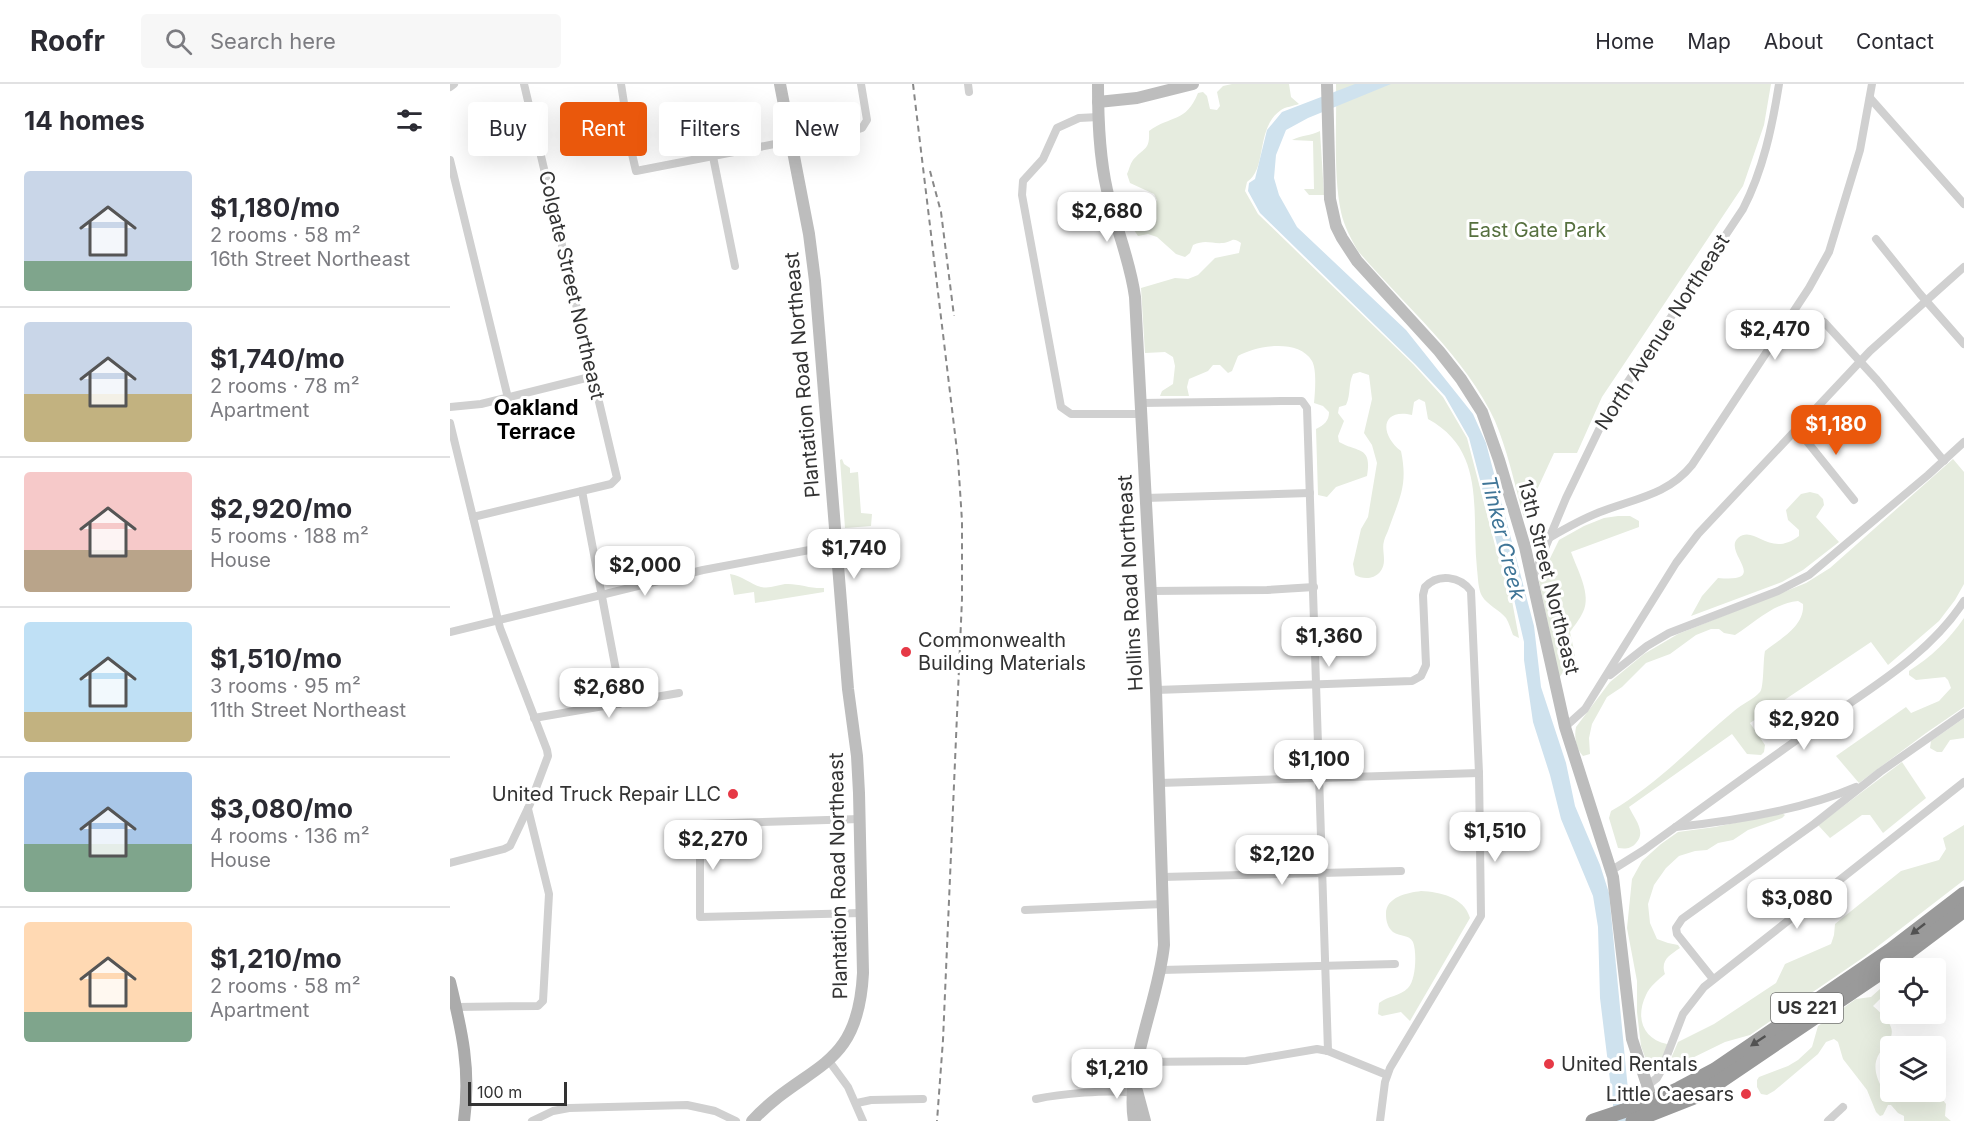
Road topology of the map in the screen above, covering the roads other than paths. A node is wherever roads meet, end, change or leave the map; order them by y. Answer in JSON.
{"nodes":[{"id":1,"x":454,"y":84,"type":"edge"},
{"id":2,"x":524,"y":84,"type":"edge"},
{"id":3,"x":621,"y":84,"type":"edge"},
{"id":4,"x":780,"y":84,"type":"edge"},
{"id":5,"x":861,"y":84,"type":"edge"},
{"id":6,"x":1098,"y":84,"type":"edge"},
{"id":7,"x":1192,"y":84,"type":"edge"},
{"id":8,"x":1779,"y":84,"type":"edge"},
{"id":9,"x":1872,"y":84,"type":"edge"},
{"id":10,"x":1327,"y":86,"type":"edge"},
{"id":11,"x":450,"y":87,"type":"edge"},
{"id":12,"x":1870,"y":98,"type":"junction"},
{"id":13,"x":783,"y":102,"type":"edge"},
{"id":14,"x":1098,"y":102,"type":"junction"},
{"id":15,"x":1099,"y":117,"type":"junction"},
{"id":16,"x":860,"y":129,"type":"edge"},
{"id":17,"x":773,"y":145,"type":"edge"},
{"id":18,"x":793,"y":156,"type":"edge"},
{"id":19,"x":713,"y":157,"type":"junction"},
{"id":20,"x":450,"y":160,"type":"edge"},
{"id":21,"x":1964,"y":204,"type":"edge"},
{"id":22,"x":1876,"y":239,"type":"dead end"},
{"id":23,"x":735,"y":266,"type":"dead end"},
{"id":24,"x":1964,"y":267,"type":"edge"},
{"id":25,"x":1926,"y":301,"type":"junction"},
{"id":26,"x":1824,"y":322,"type":"dead end"},
{"id":27,"x":1964,"y":344,"type":"edge"},
{"id":28,"x":1860,"y":362,"type":"junction"},
{"id":29,"x":594,"y":376,"type":"junction"},
{"id":30,"x":508,"y":398,"type":"junction"},
{"id":31,"x":450,"y":407,"type":"edge"},
{"id":32,"x":1140,"y":409,"type":"junction"},
{"id":33,"x":450,"y":423,"type":"edge"},
{"id":34,"x":1797,"y":429,"type":"junction"},
{"id":35,"x":1964,"y":442,"type":"edge"},
{"id":36,"x":1944,"y":461,"type":"junction"},
{"id":37,"x":582,"y":491,"type":"junction"},
{"id":38,"x":1310,"y":493,"type":"junction"},
{"id":39,"x":1145,"y":498,"type":"junction"},
{"id":40,"x":1854,"y":500,"type":"dead end"},
{"id":41,"x":473,"y":517,"type":"junction"},
{"id":42,"x":1549,"y":538,"type":"junction"},
{"id":43,"x":836,"y":545,"type":"junction"},
{"id":44,"x":1533,"y":577,"type":"junction"},
{"id":45,"x":1314,"y":586,"type":"junction"},
{"id":46,"x":1151,"y":591,"type":"junction"},
{"id":47,"x":600,"y":595,"type":"junction"},
{"id":48,"x":1964,"y":601,"type":"edge"},
{"id":49,"x":498,"y":620,"type":"junction"},
{"id":50,"x":450,"y":632,"type":"edge"},
{"id":51,"x":1605,"y":679,"type":"junction"},
{"id":52,"x":1316,"y":684,"type":"junction"},
{"id":53,"x":1156,"y":690,"type":"junction"},
{"id":54,"x":679,"y":693,"type":"dead end"},
{"id":55,"x":619,"y":704,"type":"junction"},
{"id":56,"x":1964,"y":713,"type":"edge"},
{"id":57,"x":534,"y":718,"type":"junction"},
{"id":58,"x":1566,"y":727,"type":"junction"},
{"id":59,"x":1479,"y":773,"type":"junction"},
{"id":60,"x":1319,"y":777,"type":"junction"},
{"id":61,"x":1964,"y":782,"type":"edge"},
{"id":62,"x":1159,"y":783,"type":"junction"},
{"id":63,"x":1865,"y":783,"type":"junction"},
{"id":64,"x":528,"y":809,"type":"junction"},
{"id":65,"x":860,"y":819,"type":"junction"},
{"id":66,"x":1676,"y":827,"type":"junction"},
{"id":67,"x":450,"y":864,"type":"edge"},
{"id":68,"x":1612,"y":870,"type":"junction"},
{"id":69,"x":1401,"y":871,"type":"dead end"},
{"id":70,"x":1322,"y":872,"type":"junction"},
{"id":71,"x":1162,"y":877,"type":"junction"},
{"id":72,"x":1964,"y":894,"type":"edge"},
{"id":73,"x":1163,"y":904,"type":"junction"},
{"id":74,"x":1025,"y":910,"type":"dead end"},
{"id":75,"x":1964,"y":910,"type":"edge"},
{"id":76,"x":861,"y":913,"type":"junction"},
{"id":77,"x":1395,"y":964,"type":"dead end"},
{"id":78,"x":1324,"y":965,"type":"junction"},
{"id":79,"x":1161,"y":970,"type":"junction"},
{"id":80,"x":1713,"y":980,"type":"junction"},
{"id":81,"x":450,"y":982,"type":"edge"},
{"id":82,"x":456,"y":1007,"type":"junction"},
{"id":83,"x":1328,"y":1051,"type":"junction"},
{"id":84,"x":829,"y":1061,"type":"junction"},
{"id":85,"x":1138,"y":1062,"type":"junction"},
{"id":86,"x":1387,"y":1075,"type":"junction"},
{"id":87,"x":1648,"y":1085,"type":"junction"},
{"id":88,"x":1134,"y":1087,"type":"junction"},
{"id":89,"x":923,"y":1099,"type":"dead end"},
{"id":90,"x":1036,"y":1099,"type":"dead end"},
{"id":91,"x":856,"y":1103,"type":"junction"},
{"id":92,"x":1843,"y":1107,"type":"dead end"},
{"id":93,"x":1647,"y":1113,"type":"edge"},
{"id":94,"x":1597,"y":1120,"type":"edge"},
{"id":95,"x":466,"y":1121,"type":"edge"},
{"id":96,"x":532,"y":1121,"type":"edge"},
{"id":97,"x":736,"y":1121,"type":"edge"},
{"id":98,"x":752,"y":1121,"type":"edge"},
{"id":99,"x":864,"y":1121,"type":"edge"},
{"id":100,"x":1134,"y":1121,"type":"edge"},
{"id":101,"x":1144,"y":1121,"type":"edge"},
{"id":102,"x":1380,"y":1121,"type":"edge"},
{"id":103,"x":1828,"y":1121,"type":"edge"}],
"edges":[{"from":1,"to":11,"type":"street"},
{"from":2,"to":29,"type":"street","name":"Colgate Street Northeast"},
{"from":3,"to":19,"type":"street"},
{"from":4,"to":13,"type":"street","name":"Plantation Road Northeast"},
{"from":5,"to":16,"type":"street"},
{"from":6,"to":14,"type":"street","name":"Hollins Road Northeast"},
{"from":7,"to":14,"type":"street"},
{"from":8,"to":42,"type":"street","name":"North Avenue Northeast"},
{"from":9,"to":12,"type":"street"},
{"from":10,"to":44,"type":"street","name":"13th Street Northeast"},
{"from":12,"to":21,"type":"street"},
{"from":12,"to":42,"type":"street"},
{"from":14,"to":15,"type":"street","name":"Hollins Road Northeast"},
{"from":15,"to":32,"type":"street","name":"Hollins Road Northeast"},
{"from":15,"to":32,"type":"street"},
{"from":17,"to":19,"type":"street"},
{"from":18,"to":43,"type":"street","name":"Plantation Road Northeast"},
{"from":19,"to":23,"type":"street"},
{"from":20,"to":30,"type":"street"},
{"from":22,"to":25,"type":"street"},
{"from":24,"to":25,"type":"street"},
{"from":25,"to":27,"type":"street"},
{"from":25,"to":28,"type":"street"},
{"from":26,"to":28,"type":"street"},
{"from":28,"to":34,"type":"street"},
{"from":28,"to":36,"type":"street"},
{"from":29,"to":30,"type":"street"},
{"from":29,"to":37,"type":"street","name":"Colgate Street Northeast"},
{"from":30,"to":31,"type":"street"},
{"from":32,"to":38,"type":"street"},
{"from":32,"to":39,"type":"street","name":"Hollins Road Northeast"},
{"from":33,"to":41,"type":"street"},
{"from":34,"to":40,"type":"street"},
{"from":34,"to":51,"type":"street"},
{"from":35,"to":36,"type":"street"},
{"from":36,"to":51,"type":"street"},
{"from":37,"to":41,"type":"street"},
{"from":37,"to":47,"type":"street"},
{"from":38,"to":39,"type":"street"},
{"from":38,"to":45,"type":"street"},
{"from":39,"to":46,"type":"street","name":"Hollins Road Northeast"},
{"from":41,"to":49,"type":"street"},
{"from":42,"to":44,"type":"street","name":"North Avenue Northeast"},
{"from":43,"to":47,"type":"street"},
{"from":43,"to":65,"type":"street","name":"Plantation Road Northeast"},
{"from":44,"to":58,"type":"street","name":"13th Street Northeast"},
{"from":45,"to":46,"type":"street"},
{"from":45,"to":52,"type":"street"},
{"from":46,"to":53,"type":"street","name":"Hollins Road Northeast"},
{"from":47,"to":49,"type":"street"},
{"from":47,"to":55,"type":"street"},
{"from":48,"to":66,"type":"street"},
{"from":49,"to":50,"type":"street"},
{"from":49,"to":57,"type":"street"},
{"from":51,"to":58,"type":"street"},
{"from":52,"to":53,"type":"street"},
{"from":52,"to":59,"type":"street"},
{"from":52,"to":60,"type":"street"},
{"from":53,"to":62,"type":"street","name":"Hollins Road Northeast"},
{"from":54,"to":55,"type":"street"},
{"from":55,"to":57,"type":"street"},
{"from":56,"to":63,"type":"street"},
{"from":57,"to":64,"type":"street"},
{"from":58,"to":68,"type":"street","name":"13th Street Northeast"},
{"from":59,"to":60,"type":"street"},
{"from":59,"to":86,"type":"street"},
{"from":60,"to":62,"type":"street"},
{"from":60,"to":70,"type":"street"},
{"from":61,"to":80,"type":"street"},
{"from":62,"to":71,"type":"street","name":"Hollins Road Northeast"},
{"from":63,"to":66,"type":"street"},
{"from":63,"to":80,"type":"street"},
{"from":64,"to":67,"type":"street"},
{"from":64,"to":82,"type":"street"},
{"from":65,"to":76,"type":"street","name":"Plantation Road Northeast"},
{"from":65,"to":76,"type":"street"},
{"from":66,"to":68,"type":"street"},
{"from":68,"to":87,"type":"street","name":"13th Street Northeast"},
{"from":69,"to":70,"type":"street"},
{"from":70,"to":71,"type":"street"},
{"from":70,"to":78,"type":"street"},
{"from":71,"to":73,"type":"street","name":"Hollins Road Northeast"},
{"from":72,"to":93,"type":"highway","number":"US 221","one_way":true},
{"from":73,"to":74,"type":"street"},
{"from":73,"to":79,"type":"street","name":"Hollins Road Northeast"},
{"from":75,"to":93,"type":"highway","number":"US 221"},
{"from":76,"to":84,"type":"street","name":"Plantation Road Northeast"},
{"from":77,"to":78,"type":"street"},
{"from":78,"to":79,"type":"street"},
{"from":78,"to":83,"type":"street"},
{"from":79,"to":85,"type":"street","name":"Hollins Road Northeast"},
{"from":80,"to":87,"type":"street"},
{"from":81,"to":82,"type":"main road"},
{"from":82,"to":95,"type":"main road"},
{"from":83,"to":85,"type":"street"},
{"from":83,"to":86,"type":"street"},
{"from":84,"to":91,"type":"street"},
{"from":84,"to":98,"type":"street","name":"Plantation Road Northeast"},
{"from":85,"to":88,"type":"street","name":"Hollins Road Northeast"},
{"from":86,"to":102,"type":"street"},
{"from":87,"to":93,"type":"street","name":"13th Street Northeast"},
{"from":88,"to":90,"type":"street"},
{"from":88,"to":100,"type":"street","name":"Hollins Road Northeast"},
{"from":88,"to":101,"type":"street","name":"Hollins Road Northeast"},
{"from":89,"to":91,"type":"street"},
{"from":91,"to":99,"type":"street"},
{"from":92,"to":103,"type":"street"},
{"from":93,"to":94,"type":"highway","number":"US 221"},
{"from":96,"to":97,"type":"street"}]}
